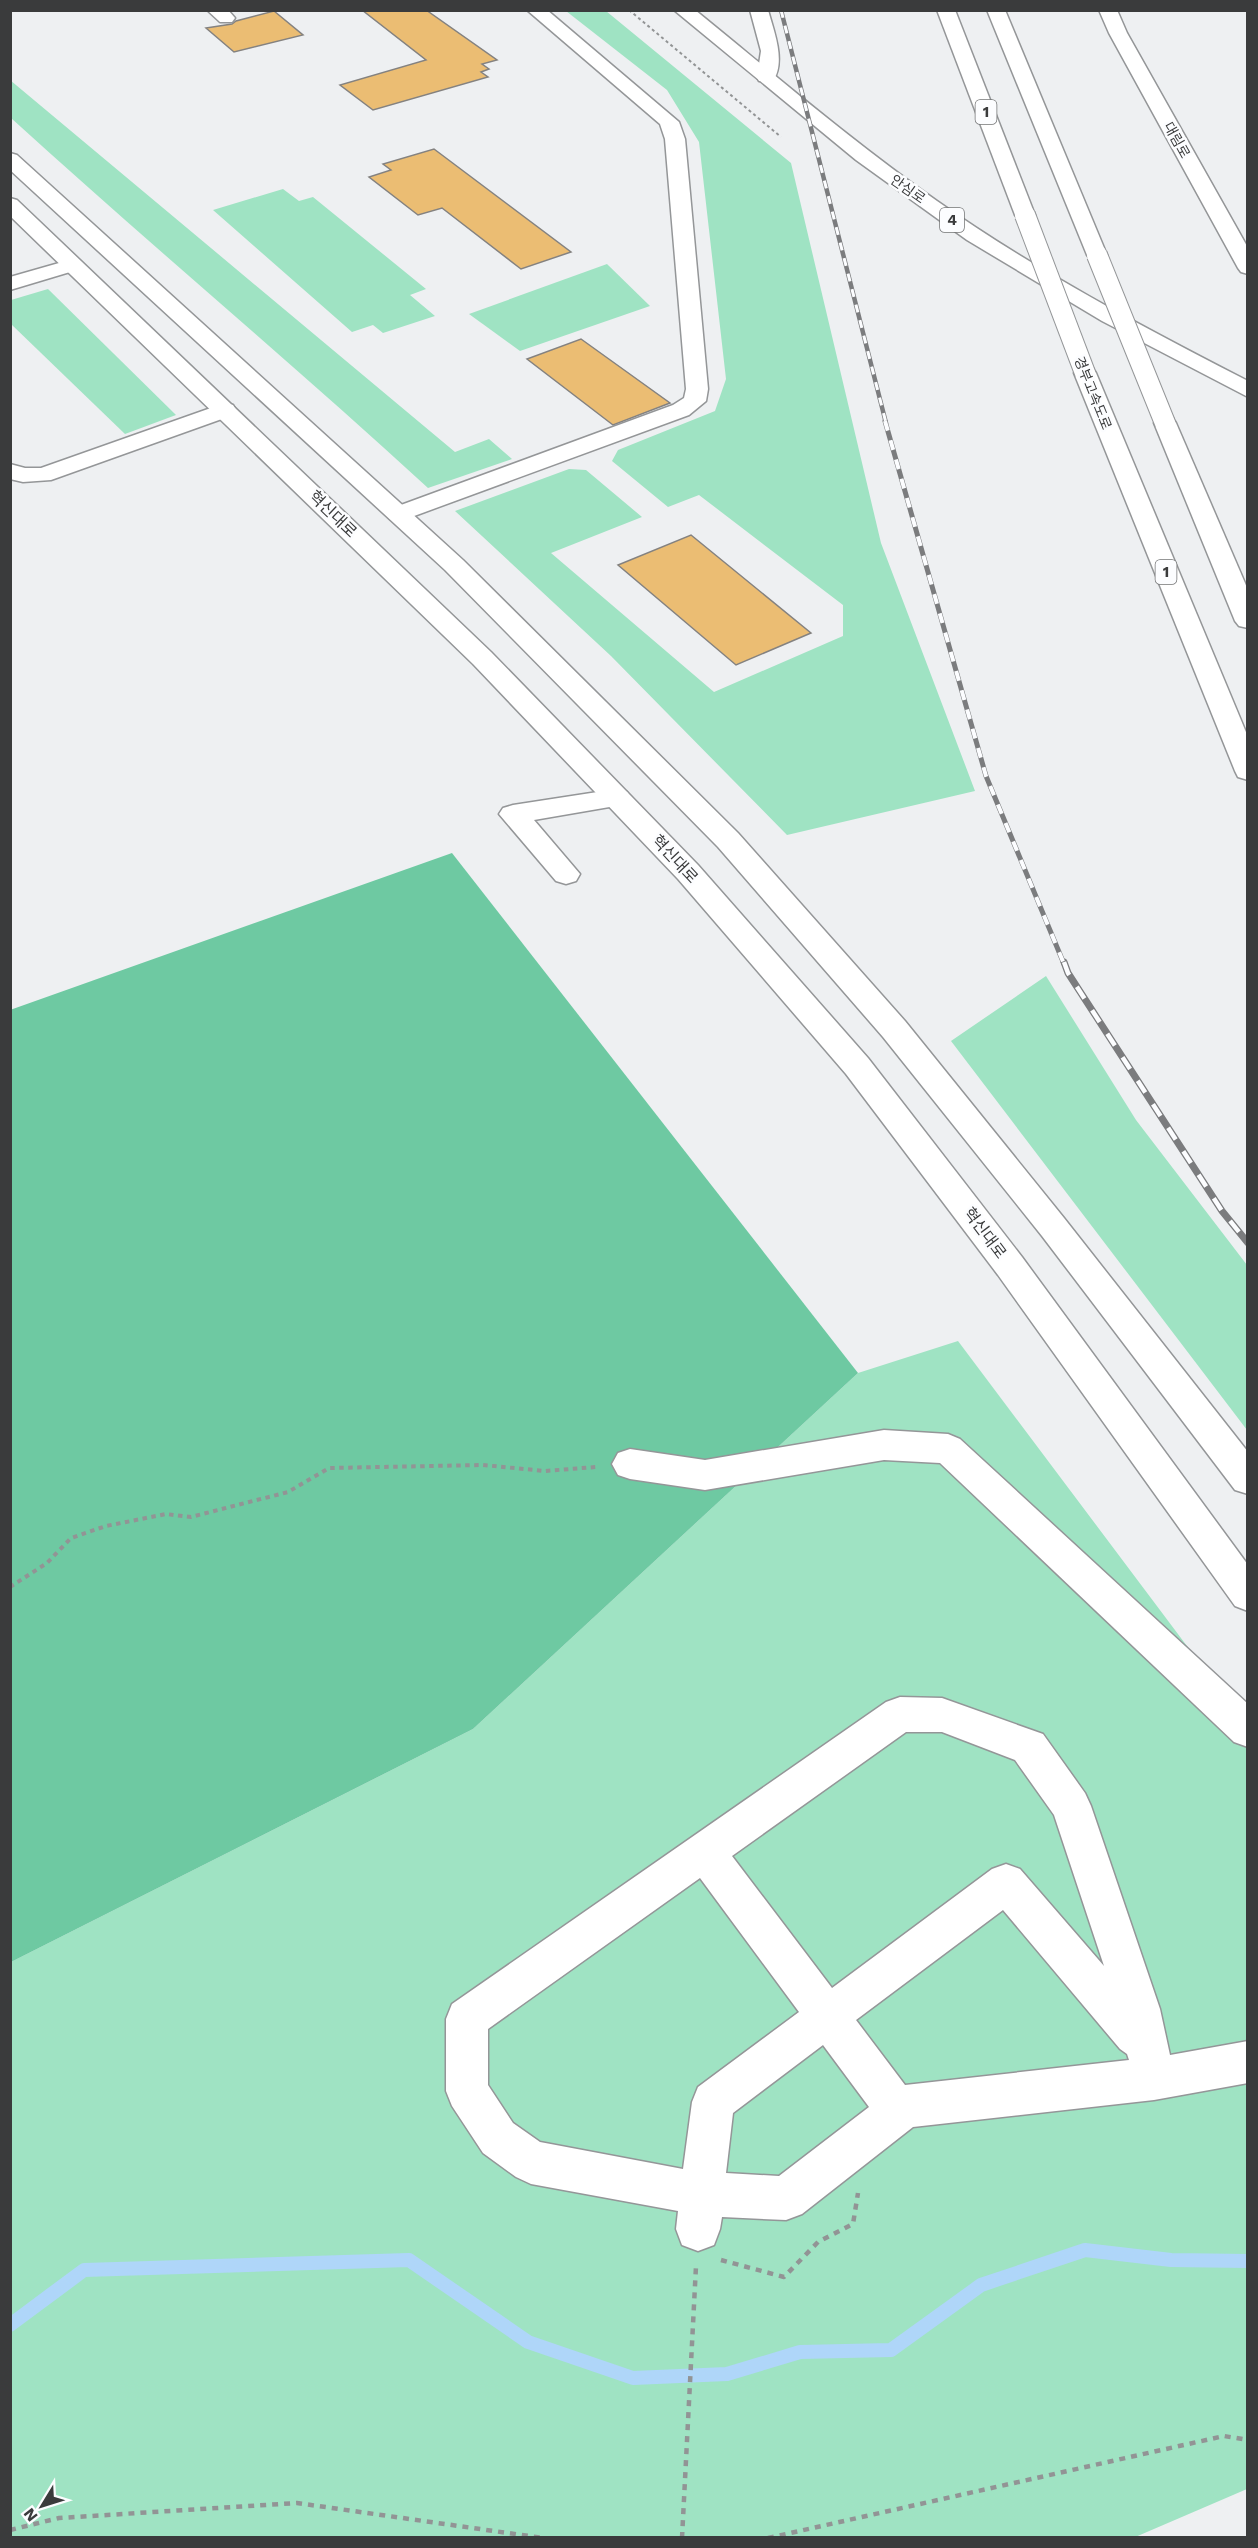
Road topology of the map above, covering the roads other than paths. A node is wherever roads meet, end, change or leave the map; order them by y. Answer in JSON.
{"nodes":[{"id":1,"x":536,"y":10,"type":"edge"},
{"id":2,"x":682,"y":10,"type":"edge"},
{"id":3,"x":759,"y":10,"type":"edge"},
{"id":4,"x":946,"y":10,"type":"edge"},
{"id":5,"x":996,"y":10,"type":"edge"},
{"id":6,"x":1108,"y":10,"type":"edge"},
{"id":7,"x":766,"y":77,"type":"junction"},
{"id":8,"x":10,"y":159,"type":"edge"},
{"id":9,"x":10,"y":204,"type":"edge"},
{"id":10,"x":73,"y":265,"type":"junction"},
{"id":11,"x":1248,"y":268,"type":"edge"},
{"id":12,"x":10,"y":284,"type":"edge"},
{"id":13,"x":1248,"y":390,"type":"edge"},
{"id":14,"x":225,"y":410,"type":"junction"},
{"id":15,"x":10,"y":471,"type":"edge"},
{"id":16,"x":398,"y":514,"type":"junction"},
{"id":17,"x":1248,"y":621,"type":"edge"},
{"id":18,"x":1248,"y":771,"type":"edge"},
{"id":19,"x":617,"y":798,"type":"junction"},
{"id":20,"x":566,"y":873,"type":"dead end"},
{"id":21,"x":630,"y":1464,"type":"road end"},
{"id":22,"x":1248,"y":1479,"type":"edge"},
{"id":23,"x":1248,"y":1596,"type":"edge"},
{"id":24,"x":1248,"y":1730,"type":"edge"},
{"id":25,"x":705,"y":1852,"type":"junction"},
{"id":26,"x":827,"y":2017,"type":"junction"},
{"id":27,"x":1150,"y":2060,"type":"junction"},
{"id":28,"x":1248,"y":2062,"type":"edge"},
{"id":29,"x":898,"y":2111,"type":"junction"},
{"id":30,"x":700,"y":2211,"type":"junction"}],
"edges":[{"from":1,"to":16,"type":"main road"},
{"from":2,"to":7,"type":"main road","name":"안심로","number":"4"},
{"from":3,"to":7,"type":"main road"},
{"from":4,"to":18,"type":"main road","name":"경부고속도로","number":"1","bridge":true},
{"from":5,"to":17,"type":"main road","bridge":true},
{"from":6,"to":11,"type":"main road","name":"대림로"},
{"from":7,"to":13,"type":"main road","name":"안심로","number":"4"},
{"from":8,"to":16,"type":"main road"},
{"from":9,"to":10,"type":"main road","name":"혁신대로"},
{"from":10,"to":12,"type":"main road"},
{"from":10,"to":14,"type":"main road","name":"혁신대로"},
{"from":14,"to":15,"type":"main road"},
{"from":14,"to":19,"type":"main road","name":"혁신대로"},
{"from":16,"to":22,"type":"main road"},
{"from":19,"to":20,"type":"main road"},
{"from":19,"to":23,"type":"main road","name":"혁신대로"},
{"from":21,"to":24,"type":"main road"},
{"from":25,"to":26,"type":"main road"},
{"from":25,"to":27,"type":"main road"},
{"from":25,"to":30,"type":"main road"},
{"from":26,"to":27,"type":"main road"},
{"from":26,"to":29,"type":"main road"},
{"from":26,"to":30,"type":"main road"},
{"from":27,"to":28,"type":"main road"},
{"from":27,"to":29,"type":"main road"},
{"from":29,"to":30,"type":"main road"}]}
